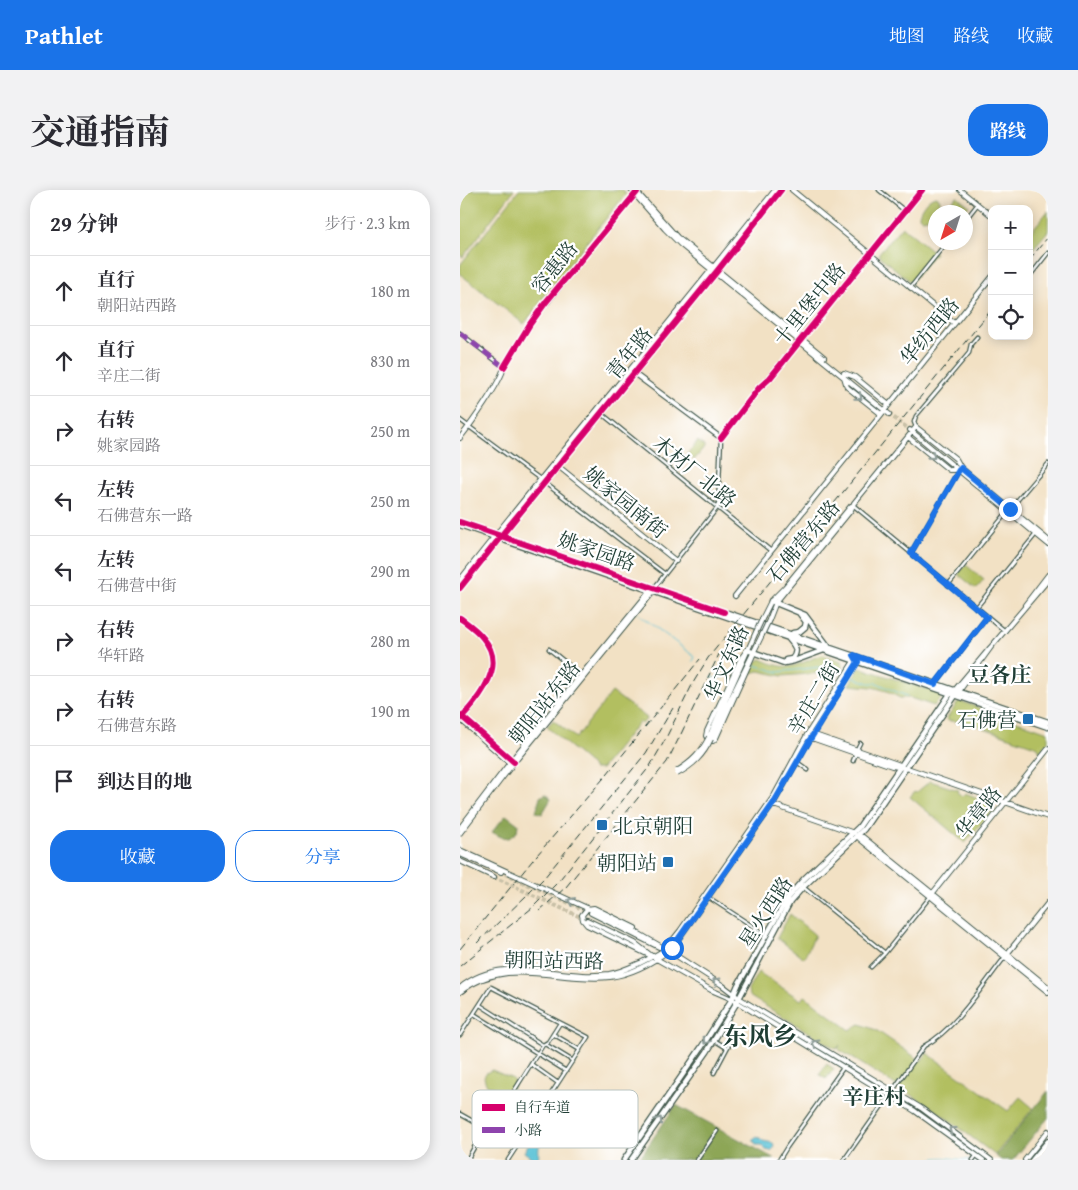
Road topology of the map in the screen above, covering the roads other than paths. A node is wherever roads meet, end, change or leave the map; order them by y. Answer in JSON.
{"nodes":[{"id":1,"x":631,"y":190,"type":"edge"},
{"id":2,"x":775,"y":190,"type":"edge"},
{"id":3,"x":781,"y":190,"type":"edge"},
{"id":4,"x":792,"y":190,"type":"edge"},
{"id":5,"x":879,"y":190,"type":"edge"},
{"id":6,"x":922,"y":190,"type":"edge"},
{"id":7,"x":960,"y":190,"type":"edge"},
{"id":8,"x":635,"y":192,"type":"edge"},
{"id":9,"x":977,"y":204,"type":"junction"},
{"id":10,"x":973,"y":209,"type":"edge"},
{"id":11,"x":906,"y":212,"type":"junction"},
{"id":12,"x":988,"y":213,"type":"edge"},
{"id":13,"x":941,"y":250,"type":"edge"},
{"id":14,"x":1048,"y":253,"type":"edge"},
{"id":15,"x":870,"y":255,"type":"junction"},
{"id":16,"x":715,"y":270,"type":"junction"},
{"id":17,"x":1033,"y":272,"type":"edge"},
{"id":18,"x":988,"y":282,"type":"edge"},
{"id":19,"x":910,"y":288,"type":"junction"},
{"id":20,"x":954,"y":323,"type":"junction"},
{"id":21,"x":460,"y":333,"type":"edge"},
{"id":22,"x":977,"y":337,"type":"dead end"},
{"id":23,"x":801,"y":339,"type":"junction"},
{"id":24,"x":504,"y":367,"type":"junction"},
{"id":25,"x":632,"y":371,"type":"junction"},
{"id":26,"x":844,"y":374,"type":"junction"},
{"id":27,"x":889,"y":404,"type":"junction"},
{"id":28,"x":601,"y":413,"type":"junction"},
{"id":29,"x":890,"y":413,"type":"tunnel mouth"},
{"id":30,"x":881,"y":414,"type":"junction"},
{"id":31,"x":460,"y":420,"type":"edge"},
{"id":32,"x":469,"y":427,"type":"junction"},
{"id":33,"x":912,"y":428,"type":"junction"},
{"id":34,"x":908,"y":436,"type":"junction"},
{"id":35,"x":460,"y":438,"type":"edge"},
{"id":36,"x":721,"y":438,"type":"junction"},
{"id":37,"x":1048,"y":464,"type":"edge"},
{"id":38,"x":558,"y":466,"type":"junction"},
{"id":39,"x":960,"y":469,"type":"junction"},
{"id":40,"x":543,"y":481,"type":"junction"},
{"id":41,"x":853,"y":505,"type":"junction"},
{"id":42,"x":718,"y":507,"type":"junction"},
{"id":43,"x":1009,"y":510,"type":"junction"},
{"id":44,"x":460,"y":523,"type":"edge"},
{"id":45,"x":1036,"y":534,"type":"junction"},
{"id":46,"x":498,"y":536,"type":"junction"},
{"id":47,"x":1048,"y":540,"type":"edge"},
{"id":48,"x":1048,"y":544,"type":"edge"},
{"id":49,"x":488,"y":548,"type":"junction"},
{"id":50,"x":771,"y":551,"type":"junction"},
{"id":51,"x":911,"y":553,"type":"junction"},
{"id":52,"x":676,"y":561,"type":"junction"},
{"id":53,"x":665,"y":574,"type":"junction"},
{"id":54,"x":1048,"y":575,"type":"edge"},
{"id":55,"x":460,"y":580,"type":"edge"},
{"id":56,"x":1048,"y":580,"type":"edge"},
{"id":57,"x":948,"y":585,"type":"junction"},
{"id":58,"x":460,"y":588,"type":"edge"},
{"id":59,"x":652,"y":590,"type":"junction"},
{"id":60,"x":734,"y":596,"type":"dead end"},
{"id":61,"x":774,"y":603,"type":"junction"},
{"id":62,"x":1024,"y":607,"type":"junction"},
{"id":63,"x":976,"y":608,"type":"junction"},
{"id":64,"x":987,"y":617,"type":"junction"},
{"id":65,"x":460,"y":619,"type":"edge"},
{"id":66,"x":1005,"y":631,"type":"junction"},
{"id":67,"x":789,"y":636,"type":"junction"},
{"id":68,"x":829,"y":647,"type":"junction"},
{"id":69,"x":549,"y":649,"type":"dead end"},
{"id":70,"x":748,"y":649,"type":"junction"},
{"id":71,"x":824,"y":650,"type":"junction"},
{"id":72,"x":754,"y":652,"type":"junction"},
{"id":73,"x":855,"y":659,"type":"junction"},
{"id":74,"x":583,"y":676,"type":"junction"},
{"id":75,"x":935,"y":684,"type":"junction"},
{"id":76,"x":954,"y":693,"type":"junction"},
{"id":77,"x":460,"y":717,"type":"edge"},
{"id":78,"x":1048,"y":722,"type":"edge"},
{"id":79,"x":1048,"y":727,"type":"edge"},
{"id":80,"x":810,"y":735,"type":"junction"},
{"id":81,"x":710,"y":738,"type":"junction"},
{"id":82,"x":860,"y":742,"type":"dead end"},
{"id":83,"x":1048,"y":749,"type":"edge"},
{"id":84,"x":857,"y":751,"type":"junction"},
{"id":85,"x":852,"y":761,"type":"dead end"},
{"id":86,"x":798,"y":762,"type":"junction"},
{"id":87,"x":512,"y":763,"type":"junction"},
{"id":88,"x":904,"y":767,"type":"junction"},
{"id":89,"x":808,"y":770,"type":"dead end"},
{"id":90,"x":677,"y":772,"type":"dead end"},
{"id":91,"x":1005,"y":802,"type":"junction"},
{"id":92,"x":771,"y":804,"type":"junction"},
{"id":93,"x":1048,"y":817,"type":"edge"},
{"id":94,"x":460,"y":828,"type":"edge"},
{"id":95,"x":460,"y":833,"type":"edge"},
{"id":96,"x":856,"y":834,"type":"junction"},
{"id":97,"x":460,"y":850,"type":"edge"},
{"id":98,"x":460,"y":854,"type":"edge"},
{"id":99,"x":460,"y":861,"type":"edge"},
{"id":100,"x":505,"y":874,"type":"tunnel mouth"},
{"id":101,"x":494,"y":877,"type":"tunnel mouth"},
{"id":102,"x":802,"y":887,"type":"junction"},
{"id":103,"x":931,"y":895,"type":"junction"},
{"id":104,"x":707,"y":896,"type":"junction"},
{"id":105,"x":1048,"y":903,"type":"edge"},
{"id":106,"x":591,"y":913,"type":"tunnel mouth"},
{"id":107,"x":587,"y":920,"type":"tunnel mouth"},
{"id":108,"x":635,"y":928,"type":"dead end"},
{"id":109,"x":768,"y":937,"type":"junction"},
{"id":110,"x":667,"y":950,"type":"junction"},
{"id":111,"x":885,"y":953,"type":"junction"},
{"id":112,"x":1006,"y":955,"type":"junction"},
{"id":113,"x":656,"y":958,"type":"junction"},
{"id":114,"x":872,"y":967,"type":"dead end"},
{"id":115,"x":1048,"y":987,"type":"edge"},
{"id":116,"x":460,"y":988,"type":"edge"},
{"id":117,"x":460,"y":992,"type":"edge"},
{"id":118,"x":1048,"y":992,"type":"edge"},
{"id":119,"x":733,"y":997,"type":"junction"},
{"id":120,"x":738,"y":1000,"type":"junction"},
{"id":121,"x":480,"y":1004,"type":"junction"},
{"id":122,"x":473,"y":1014,"type":"junction"},
{"id":123,"x":560,"y":1023,"type":"junction"},
{"id":124,"x":553,"y":1034,"type":"junction"},
{"id":125,"x":460,"y":1035,"type":"edge"},
{"id":126,"x":714,"y":1040,"type":"junction"},
{"id":127,"x":731,"y":1041,"type":"dead end"},
{"id":128,"x":544,"y":1044,"type":"junction"},
{"id":129,"x":727,"y":1048,"type":"junction"},
{"id":130,"x":580,"y":1050,"type":"junction"},
{"id":131,"x":537,"y":1054,"type":"junction"},
{"id":132,"x":573,"y":1061,"type":"junction"},
{"id":133,"x":531,"y":1064,"type":"junction"},
{"id":134,"x":843,"y":1068,"type":"junction"},
{"id":135,"x":566,"y":1071,"type":"junction"},
{"id":136,"x":714,"y":1072,"type":"dead end"},
{"id":137,"x":558,"y":1083,"type":"junction"},
{"id":138,"x":515,"y":1090,"type":"edge"},
{"id":139,"x":553,"y":1090,"type":"edge"},
{"id":140,"x":893,"y":1091,"type":"junction"},
{"id":141,"x":889,"y":1095,"type":"junction"},
{"id":142,"x":460,"y":1114,"type":"edge"},
{"id":143,"x":472,"y":1121,"type":"edge"},
{"id":144,"x":717,"y":1131,"type":"dead end"},
{"id":145,"x":1048,"y":1132,"type":"edge"},
{"id":146,"x":638,"y":1140,"type":"edge"},
{"id":147,"x":1048,"y":1142,"type":"edge"},
{"id":148,"x":474,"y":1148,"type":"edge"},
{"id":149,"x":516,"y":1148,"type":"edge"},
{"id":150,"x":632,"y":1148,"type":"edge"},
{"id":151,"x":1048,"y":1152,"type":"edge"},
{"id":152,"x":976,"y":1156,"type":"junction"},
{"id":153,"x":467,"y":1160,"type":"edge"},
{"id":154,"x":508,"y":1160,"type":"edge"},
{"id":155,"x":624,"y":1160,"type":"edge"},
{"id":156,"x":631,"y":1160,"type":"edge"},
{"id":157,"x":696,"y":1160,"type":"edge"},
{"id":158,"x":779,"y":1160,"type":"edge"},
{"id":159,"x":844,"y":1160,"type":"edge"},
{"id":160,"x":973,"y":1160,"type":"edge"},
{"id":161,"x":983,"y":1160,"type":"edge"},
{"id":162,"x":991,"y":1160,"type":"edge"},
{"id":163,"x":1025,"y":1160,"type":"edge"},
{"id":164,"x":1033,"y":1160,"type":"edge"},
{"id":165,"x":1042,"y":1160,"type":"edge"}],
"edges":[{"from":1,"to":8,"type":"main road"},
{"from":2,"to":16,"type":"main road","name":"青年路"},
{"from":3,"to":16,"type":"main road","name":"青年路"},
{"from":4,"to":15,"type":"main road"},
{"from":5,"to":11,"type":"street"},
{"from":6,"to":11,"type":"main road","name":"十里堡中路"},
{"from":7,"to":9,"type":"main road"},
{"from":8,"to":16,"type":"main road"},
{"from":8,"to":24,"type":"main road","name":"容惠路"},
{"from":9,"to":10,"type":"street"},
{"from":9,"to":12,"type":"main road"},
{"from":11,"to":15,"type":"main road","name":"十里堡中路"},
{"from":13,"to":19,"type":"street"},
{"from":14,"to":17,"type":"street"},
{"from":15,"to":19,"type":"main road"},
{"from":15,"to":23,"type":"main road","name":"十里堡中路"},
{"from":16,"to":23,"type":"main road"},
{"from":16,"to":25,"type":"main road","name":"青年路"},
{"from":18,"to":20,"type":"main road","name":"华纺西路"},
{"from":19,"to":20,"type":"main road"},
{"from":20,"to":27,"type":"main road","name":"华纺西路"},
{"from":21,"to":24,"type":"street"},
{"from":22,"to":33,"type":"street"},
{"from":23,"to":26,"type":"main road"},
{"from":23,"to":36,"type":"main road","name":"十里堡中路"},
{"from":24,"to":32,"type":"main road","name":"容惠路"},
{"from":25,"to":28,"type":"main road","name":"青年路"},
{"from":25,"to":36,"type":"main road"},
{"from":25,"to":40,"type":"main road","name":"青年路"},
{"from":26,"to":27,"type":"main road"},
{"from":26,"to":29,"type":"main road"},
{"from":26,"to":30,"type":"main road","one_way":true},
{"from":27,"to":30,"type":"main road","name":"华纺西路"},
{"from":28,"to":38,"type":"main road","name":"青年路"},
{"from":28,"to":42,"type":"street","name":"木材厂北路"},
{"from":30,"to":50,"type":"main road","name":"华纺西路"},
{"from":31,"to":32,"type":"street"},
{"from":32,"to":35,"type":"main road","name":"容惠路"},
{"from":32,"to":40,"type":"street"},
{"from":33,"to":34,"type":"main road","name":"石佛营东路"},
{"from":33,"to":39,"type":"main road"},
{"from":33,"to":39,"type":"main road"},
{"from":34,"to":39,"type":"main road","one_way":true},
{"from":34,"to":41,"type":"main road","name":"石佛营东路"},
{"from":36,"to":42,"type":"street"},
{"from":37,"to":43,"type":"street"},
{"from":38,"to":40,"type":"main road","name":"青年路"},
{"from":38,"to":52,"type":"main road","name":"姚家园南街"},
{"from":39,"to":43,"type":"main road"},
{"from":39,"to":51,"type":"street"},
{"from":40,"to":46,"type":"main road","name":"青年路"},
{"from":40,"to":53,"type":"street"},
{"from":41,"to":51,"type":"street"},
{"from":41,"to":61,"type":"main road","name":"石佛营东路"},
{"from":42,"to":50,"type":"street","name":"木材厂北路"},
{"from":42,"to":52,"type":"street"},
{"from":43,"to":45,"type":"main road"},
{"from":43,"to":47,"type":"main road"},
{"from":43,"to":57,"type":"street"},
{"from":44,"to":46,"type":"main road","name":"姚家园路"},
{"from":45,"to":48,"type":"main road"},
{"from":45,"to":63,"type":"street"},
{"from":46,"to":49,"type":"main road","name":"青年路"},
{"from":46,"to":59,"type":"main road","name":"姚家园路"},
{"from":49,"to":55,"type":"main road"},
{"from":49,"to":58,"type":"main road"},
{"from":50,"to":60,"type":"main road","name":"华纺西路"},
{"from":51,"to":57,"type":"street"},
{"from":52,"to":53,"type":"street"},
{"from":53,"to":59,"type":"street"},
{"from":54,"to":62,"type":"main road"},
{"from":56,"to":62,"type":"main road"},
{"from":57,"to":63,"type":"street"},
{"from":59,"to":67,"type":"main road","name":"姚家园路"},
{"from":59,"to":74,"type":"main road","name":"朝阳站东路"},
{"from":61,"to":67,"type":"main road"},
{"from":61,"to":68,"type":"main road"},
{"from":61,"to":70,"type":"main road","name":"华文东路","bridge":true},
{"from":61,"to":72,"type":"main road","name":"华文东路","bridge":true},
{"from":62,"to":66,"type":"main road"},
{"from":63,"to":64,"type":"street"},
{"from":64,"to":66,"type":"street"},
{"from":64,"to":75,"type":"street"},
{"from":65,"to":77,"type":"main road"},
{"from":66,"to":76,"type":"main road"},
{"from":67,"to":68,"type":"main road","name":"姚家园路"},
{"from":67,"to":71,"type":"main road","name":"姚家园路"},
{"from":67,"to":72,"type":"main road"},
{"from":68,"to":73,"type":"main road","name":"姚家园路"},
{"from":69,"to":74,"type":"street"},
{"from":70,"to":72,"type":"main road"},
{"from":70,"to":72,"type":"main road"},
{"from":70,"to":81,"type":"main road","name":"华文东路"},
{"from":71,"to":72,"type":"main road"},
{"from":71,"to":73,"type":"main road","name":"姚家园路"},
{"from":72,"to":81,"type":"main road","name":"华文东路"},
{"from":73,"to":75,"type":"main road","name":"姚家园路"},
{"from":73,"to":76,"type":"main road","name":"姚家园路"},
{"from":73,"to":80,"type":"main road","name":"辛庄二街"},
{"from":74,"to":87,"type":"main road","name":"朝阳站东路"},
{"from":75,"to":76,"type":"main road","name":"姚家园路"},
{"from":76,"to":78,"type":"main road","name":"姚家园路"},
{"from":76,"to":79,"type":"main road","name":"姚家园路"},
{"from":76,"to":88,"type":"main road","name":"星火西路"},
{"from":77,"to":87,"type":"main road"},
{"from":80,"to":84,"type":"main road"},
{"from":80,"to":86,"type":"main road","name":"辛庄二街"},
{"from":80,"to":92,"type":"main road","name":"辛庄二街"},
{"from":81,"to":90,"type":"main road","bridge":true},
{"from":82,"to":84,"type":"street"},
{"from":83,"to":91,"type":"main road","name":"华章路"},
{"from":84,"to":85,"type":"street"},
{"from":84,"to":88,"type":"main road"},
{"from":86,"to":89,"type":"street"},
{"from":86,"to":92,"type":"main road","name":"辛庄二街"},
{"from":87,"to":94,"type":"main road","name":"朝阳站东路"},
{"from":87,"to":95,"type":"main road","name":"朝阳站东路"},
{"from":88,"to":91,"type":"main road"},
{"from":88,"to":96,"type":"main road","name":"星火西路"},
{"from":91,"to":93,"type":"main road"},
{"from":91,"to":103,"type":"main road","name":"华章路"},
{"from":92,"to":96,"type":"main road"},
{"from":92,"to":104,"type":"main road","name":"辛庄二街"},
{"from":96,"to":102,"type":"main road","name":"星火西路"},
{"from":96,"to":103,"type":"main road"},
{"from":96,"to":109,"type":"main road","name":"星火西路"},
{"from":110,"to":97,"type":"main road","one_way":true},
{"from":98,"to":100,"type":"main road"},
{"from":99,"to":101,"type":"main road"},
{"from":102,"to":109,"type":"main road","name":"星火西路"},
{"from":102,"to":111,"type":"street"},
{"from":103,"to":111,"type":"street"},
{"from":103,"to":112,"type":"main road"},
{"from":104,"to":109,"type":"street"},
{"from":104,"to":110,"type":"main road","name":"朝阳站西路"},
{"from":105,"to":112,"type":"main road"},
{"from":106,"to":110,"type":"main road"},
{"from":107,"to":113,"type":"main road"},
{"from":108,"to":113,"type":"main road"},
{"from":109,"to":119,"type":"main road","name":"星火西路"},
{"from":109,"to":120,"type":"main road","name":"星火西路"},
{"from":110,"to":113,"type":"main road","name":"朝阳站西路"},
{"from":119,"to":110,"type":"main road","one_way":true},
{"from":111,"to":114,"type":"street"},
{"from":112,"to":115,"type":"main road"},
{"from":112,"to":118,"type":"main road"},
{"from":112,"to":140,"type":"street"},
{"from":113,"to":116,"type":"main road","name":"朝阳站西路"},
{"from":113,"to":117,"type":"main road","name":"朝阳站西路"},
{"from":113,"to":119,"type":"main road"},
{"from":119,"to":120,"type":"main road"},
{"from":119,"to":146,"type":"main road","name":"星火西路","one_way":true},
{"from":120,"to":126,"type":"main road","name":"星火西路"},
{"from":120,"to":134,"type":"main road"},
{"from":140,"to":120,"type":"main road","one_way":true},
{"from":121,"to":122,"type":"street"},
{"from":121,"to":123,"type":"street"},
{"from":121,"to":128,"type":"street"},
{"from":122,"to":125,"type":"street"},
{"from":122,"to":131,"type":"street"},
{"from":123,"to":124,"type":"street"},
{"from":123,"to":130,"type":"street"},
{"from":124,"to":128,"type":"street"},
{"from":124,"to":130,"type":"street"},
{"from":126,"to":129,"type":"street"},
{"from":156,"to":126,"type":"main road","name":"星火西路","one_way":true},
{"from":127,"to":129,"type":"street"},
{"from":128,"to":131,"type":"street"},
{"from":128,"to":132,"type":"street"},
{"from":129,"to":136,"type":"street"},
{"from":130,"to":132,"type":"street"},
{"from":131,"to":133,"type":"street"},
{"from":131,"to":135,"type":"street"},
{"from":132,"to":135,"type":"street"},
{"from":133,"to":137,"type":"street"},
{"from":133,"to":138,"type":"street"},
{"from":134,"to":141,"type":"main road"},
{"from":134,"to":158,"type":"street"},
{"from":135,"to":137,"type":"street"},
{"from":137,"to":139,"type":"street"},
{"from":140,"to":141,"type":"street"},
{"from":162,"to":140,"type":"main road","one_way":true},
{"from":141,"to":152,"type":"main road"},
{"from":141,"to":159,"type":"street"},
{"from":142,"to":143,"type":"street"},
{"from":144,"to":157,"type":"street"},
{"from":145,"to":163,"type":"main road"},
{"from":147,"to":164,"type":"highway"},
{"from":148,"to":153,"type":"street"},
{"from":149,"to":154,"type":"street"},
{"from":150,"to":155,"type":"main road","name":"星火西路","one_way":true},
{"from":151,"to":165,"type":"highway"},
{"from":152,"to":160,"type":"street"},
{"from":152,"to":161,"type":"main road"}]}
